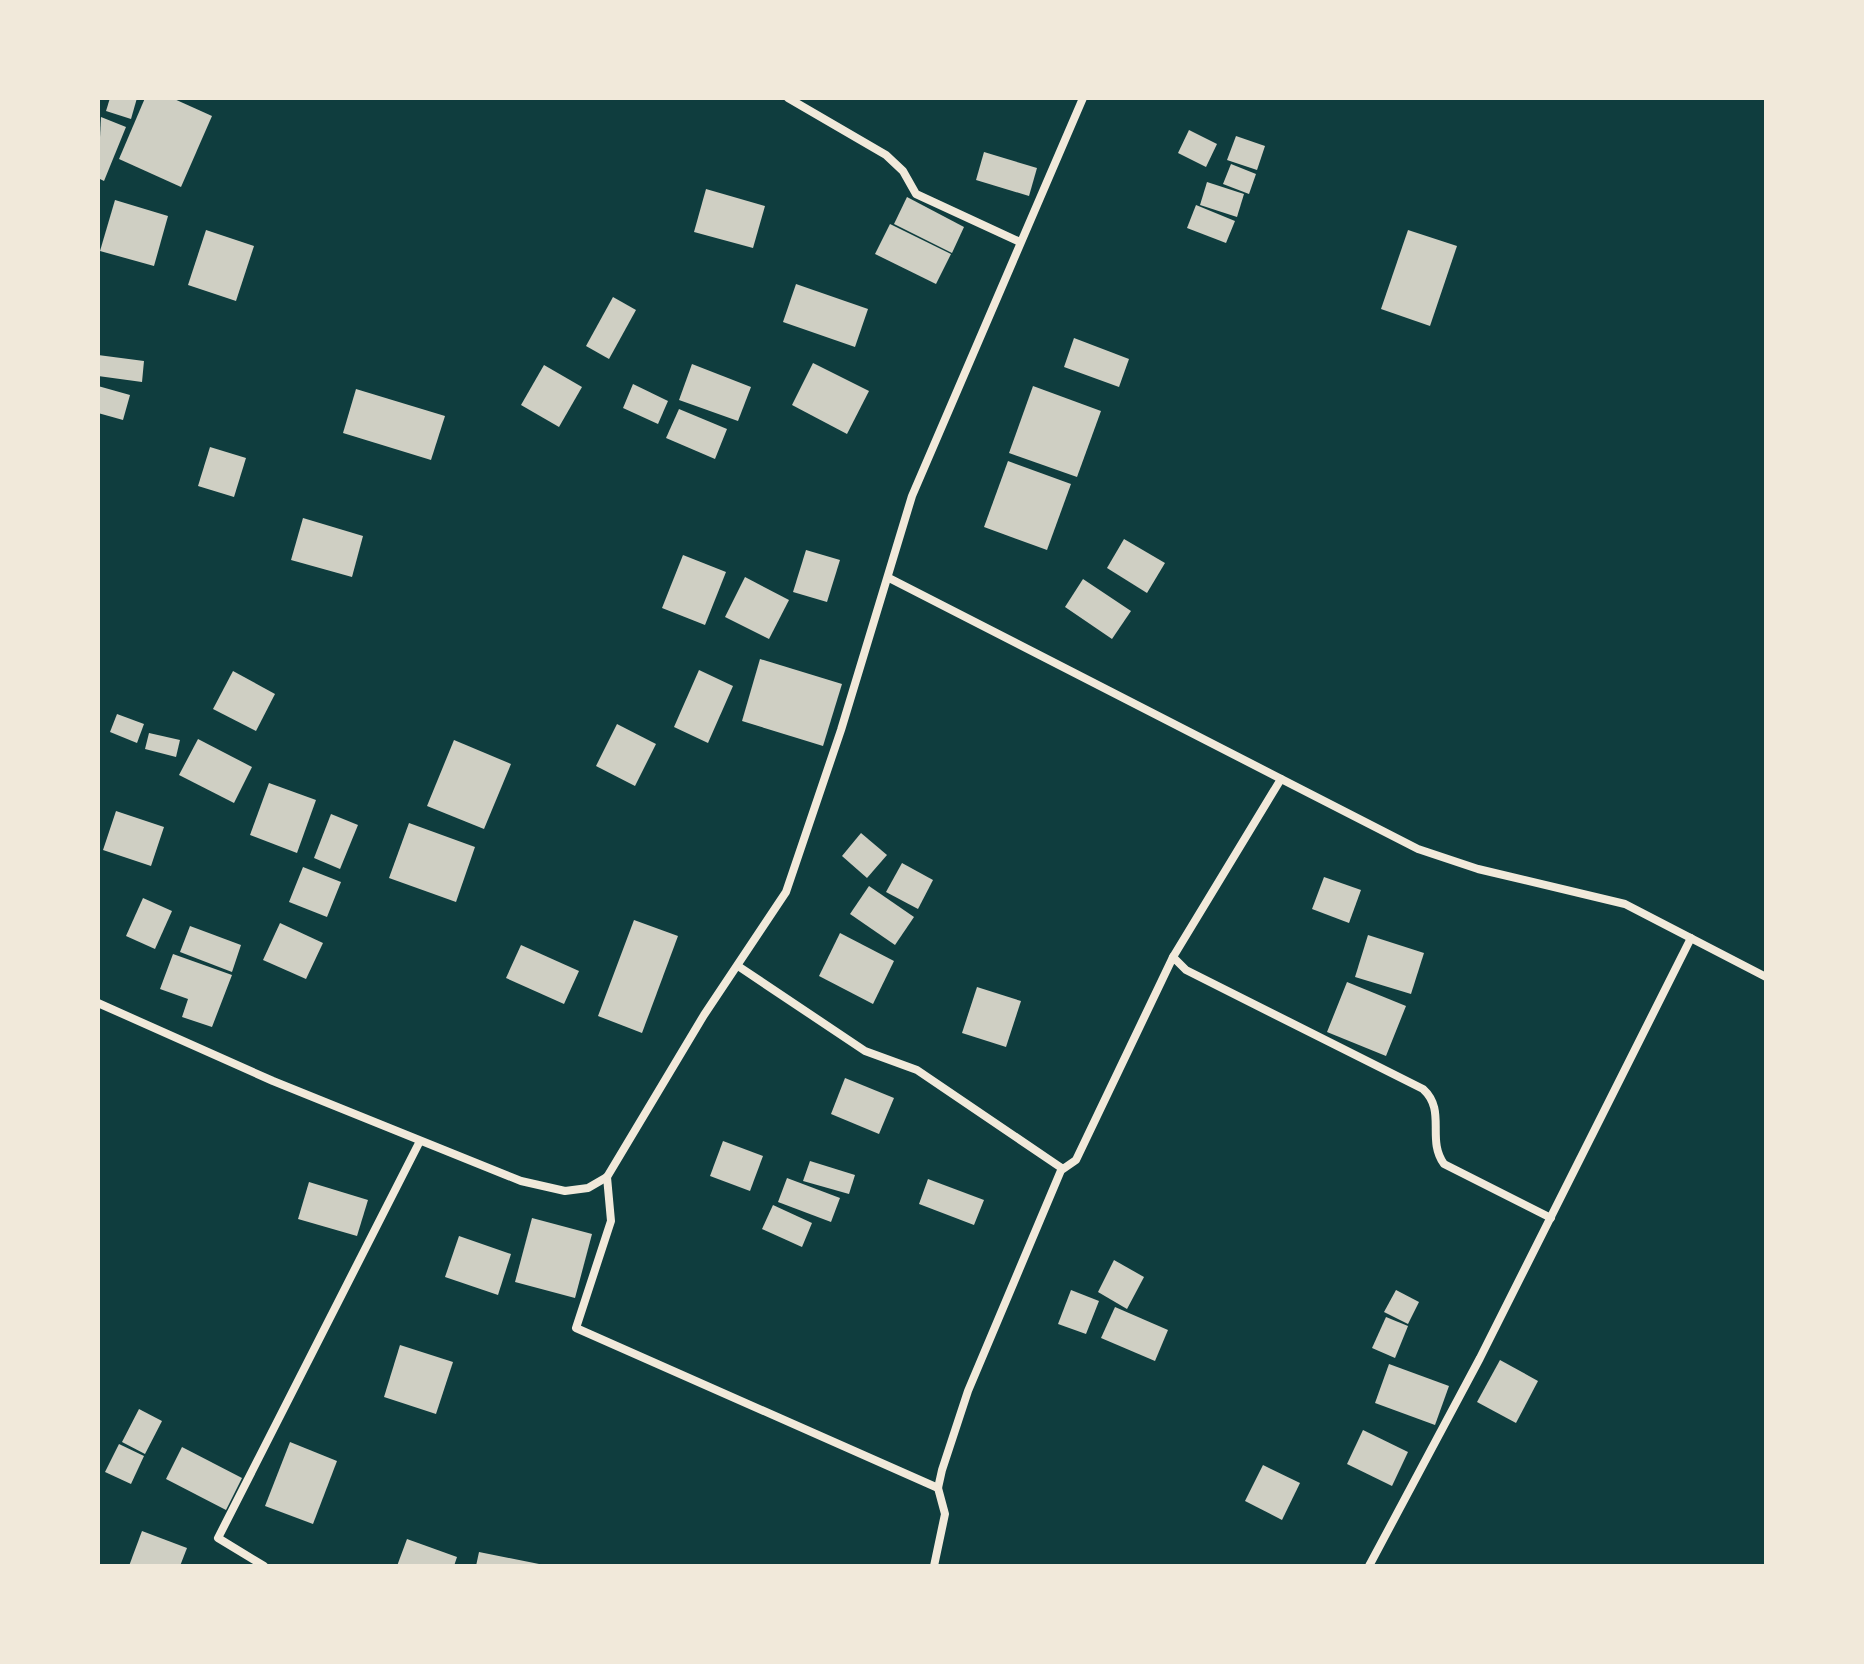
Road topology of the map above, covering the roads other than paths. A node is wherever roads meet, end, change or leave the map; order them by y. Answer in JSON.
{"nodes":[{"id":1,"x":788,"y":98,"type":"edge"},
{"id":2,"x":1083,"y":98,"type":"edge"},
{"id":3,"x":1020,"y":242,"type":"junction"},
{"id":4,"x":889,"y":578,"type":"junction"},
{"id":5,"x":1281,"y":779,"type":"junction"},
{"id":6,"x":1691,"y":938,"type":"junction"},
{"id":7,"x":1173,"y":957,"type":"junction"},
{"id":8,"x":738,"y":966,"type":"junction"},
{"id":9,"x":1766,"y":977,"type":"edge"},
{"id":10,"x":98,"y":1003,"type":"edge"},
{"id":11,"x":420,"y":1141,"type":"junction"},
{"id":12,"x":1062,"y":1168,"type":"junction"},
{"id":13,"x":607,"y":1177,"type":"junction"},
{"id":14,"x":1551,"y":1218,"type":"junction"},
{"id":15,"x":938,"y":1488,"type":"junction"},
{"id":16,"x":264,"y":1566,"type":"edge"},
{"id":17,"x":934,"y":1566,"type":"edge"},
{"id":18,"x":1369,"y":1566,"type":"edge"}],
"edges":[{"from":1,"to":3,"type":"street"},
{"from":2,"to":3,"type":"street"},
{"from":3,"to":4,"type":"street"},
{"from":4,"to":5,"type":"street"},
{"from":4,"to":8,"type":"street"},
{"from":5,"to":6,"type":"street"},
{"from":5,"to":7,"type":"street"},
{"from":6,"to":9,"type":"street"},
{"from":6,"to":14,"type":"street"},
{"from":7,"to":12,"type":"street"},
{"from":7,"to":14,"type":"street"},
{"from":8,"to":12,"type":"street"},
{"from":8,"to":13,"type":"street"},
{"from":10,"to":11,"type":"street"},
{"from":11,"to":13,"type":"street"},
{"from":11,"to":16,"type":"street"},
{"from":12,"to":15,"type":"street"},
{"from":13,"to":15,"type":"street"},
{"from":14,"to":18,"type":"street"},
{"from":15,"to":17,"type":"street"}]}
